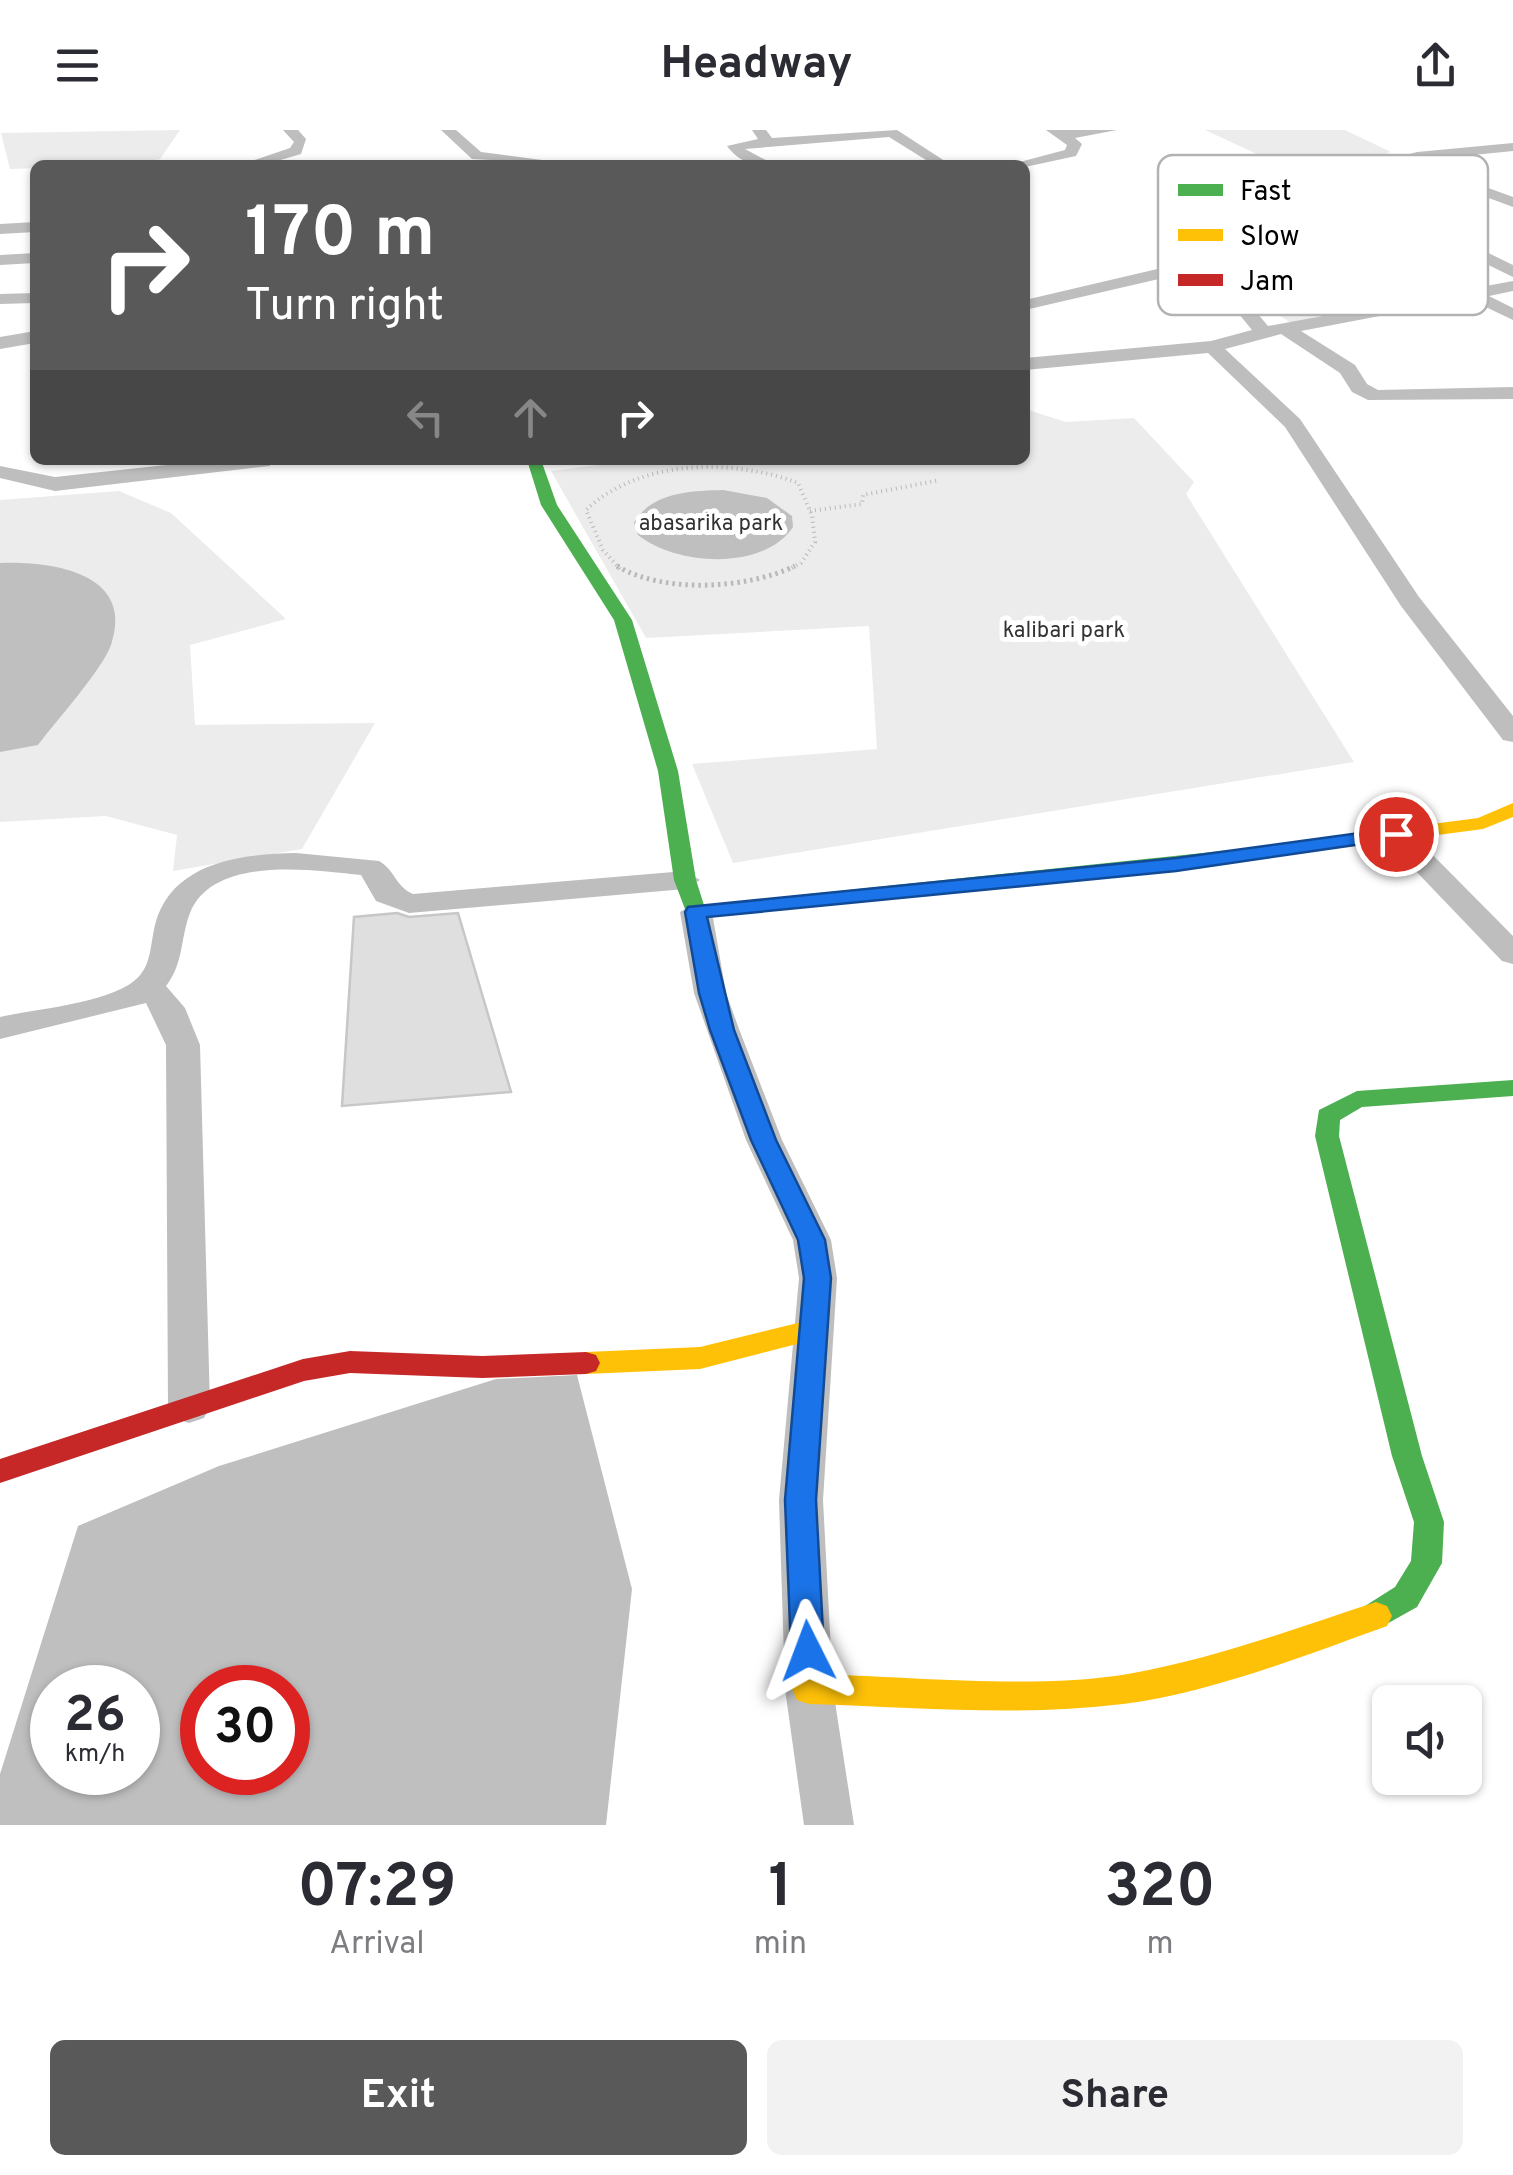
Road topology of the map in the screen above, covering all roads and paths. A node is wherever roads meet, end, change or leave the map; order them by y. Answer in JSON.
{"nodes":[{"id":1,"x":290,"y":130,"type":"edge"},
{"id":2,"x":448,"y":130,"type":"edge"},
{"id":3,"x":1110,"y":130,"type":"edge"},
{"id":4,"x":1058,"y":132,"type":"edge"},
{"id":5,"x":763,"y":136,"type":"edge"},
{"id":6,"x":1513,"y":146,"type":"edge"},
{"id":7,"x":1444,"y":155,"type":"edge"},
{"id":8,"x":265,"y":160,"type":"edge"},
{"id":9,"x":520,"y":160,"type":"edge"},
{"id":10,"x":752,"y":160,"type":"edge"},
{"id":11,"x":936,"y":160,"type":"edge"},
{"id":12,"x":1030,"y":162,"type":"edge"},
{"id":13,"x":1488,"y":193,"type":"edge"},
{"id":14,"x":1513,"y":202,"type":"edge"},
{"id":15,"x":30,"y":227,"type":"edge"},
{"id":16,"x":0,"y":229,"type":"edge"},
{"id":17,"x":30,"y":258,"type":"edge"},
{"id":18,"x":0,"y":260,"type":"edge"},
{"id":19,"x":1488,"y":260,"type":"edge"},
{"id":20,"x":1513,"y":272,"type":"edge"},
{"id":21,"x":1158,"y":274,"type":"edge"},
{"id":22,"x":1513,"y":286,"type":"edge"},
{"id":23,"x":1488,"y":290,"type":"edge"},
{"id":24,"x":30,"y":298,"type":"edge"},
{"id":25,"x":0,"y":299,"type":"edge"},
{"id":26,"x":1488,"y":302,"type":"edge"},
{"id":27,"x":1030,"y":304,"type":"edge"},
{"id":28,"x":1250,"y":315,"type":"edge"},
{"id":29,"x":1358,"y":315,"type":"edge"},
{"id":30,"x":1513,"y":315,"type":"edge"},
{"id":31,"x":1286,"y":329,"type":"junction"},
{"id":32,"x":1264,"y":332,"type":"junction"},
{"id":33,"x":30,"y":338,"type":"edge"},
{"id":34,"x":0,"y":343,"type":"edge"},
{"id":35,"x":1212,"y":347,"type":"junction"},
{"id":36,"x":1030,"y":364,"type":"edge"},
{"id":37,"x":1513,"y":393,"type":"edge"},
{"id":38,"x":224,"y":465,"type":"edge"},
{"id":39,"x":536,"y":465,"type":"edge"},
{"id":40,"x":0,"y":472,"type":"edge"},
{"id":41,"x":940,"y":480,"type":"dead end"},
{"id":42,"x":55,"y":484,"type":"junction"},
{"id":43,"x":0,"y":497,"type":"edge"},
{"id":44,"x":812,"y":510,"type":"junction"},
{"id":45,"x":1513,"y":734,"type":"edge"},
{"id":46,"x":1513,"y":809,"type":"edge"},
{"id":47,"x":1396,"y":834,"type":"junction"},
{"id":48,"x":690,"y":896,"type":"junction"},
{"id":49,"x":1513,"y":954,"type":"edge"},
{"id":50,"x":150,"y":988,"type":"junction"},
{"id":51,"x":0,"y":1028,"type":"edge"},
{"id":52,"x":1513,"y":1088,"type":"edge"},
{"id":53,"x":814,"y":1330,"type":"junction"},
{"id":54,"x":189,"y":1406,"type":"junction"},
{"id":55,"x":0,"y":1471,"type":"edge"},
{"id":56,"x":809,"y":1689,"type":"junction"},
{"id":57,"x":829,"y":1825,"type":"edge"}],
"edges":[{"from":1,"to":8,"type":"street"},
{"from":2,"to":9,"type":"street"},
{"from":3,"to":4,"type":"street"},
{"from":4,"to":12,"type":"street"},
{"from":5,"to":10,"type":"street"},
{"from":5,"to":11,"type":"street"},
{"from":6,"to":7,"type":"street"},
{"from":13,"to":14,"type":"street"},
{"from":15,"to":16,"type":"street"},
{"from":17,"to":18,"type":"street"},
{"from":19,"to":20,"type":"street"},
{"from":21,"to":27,"type":"street"},
{"from":22,"to":23,"type":"street"},
{"from":24,"to":25,"type":"street"},
{"from":26,"to":30,"type":"street"},
{"from":28,"to":32,"type":"street"},
{"from":29,"to":31,"type":"street"},
{"from":31,"to":32,"type":"street"},
{"from":31,"to":37,"type":"street"},
{"from":32,"to":35,"type":"street"},
{"from":33,"to":34,"type":"street"},
{"from":35,"to":36,"type":"street"},
{"from":35,"to":45,"type":"street"},
{"from":38,"to":42,"type":"street"},
{"from":39,"to":48,"type":"street"},
{"from":40,"to":42,"type":"street"},
{"from":41,"to":44,"type":"path"},
{"from":42,"to":43,"type":"street"},
{"from":44,"to":44,"type":"path"},
{"from":46,"to":47,"type":"street"},
{"from":47,"to":48,"type":"street"},
{"from":47,"to":49,"type":"street"},
{"from":48,"to":50,"type":"street"},
{"from":48,"to":53,"type":"street"},
{"from":50,"to":51,"type":"street"},
{"from":50,"to":54,"type":"street"},
{"from":52,"to":56,"type":"street"},
{"from":53,"to":54,"type":"street"},
{"from":53,"to":56,"type":"street"},
{"from":54,"to":55,"type":"street"},
{"from":56,"to":57,"type":"street"}]}
